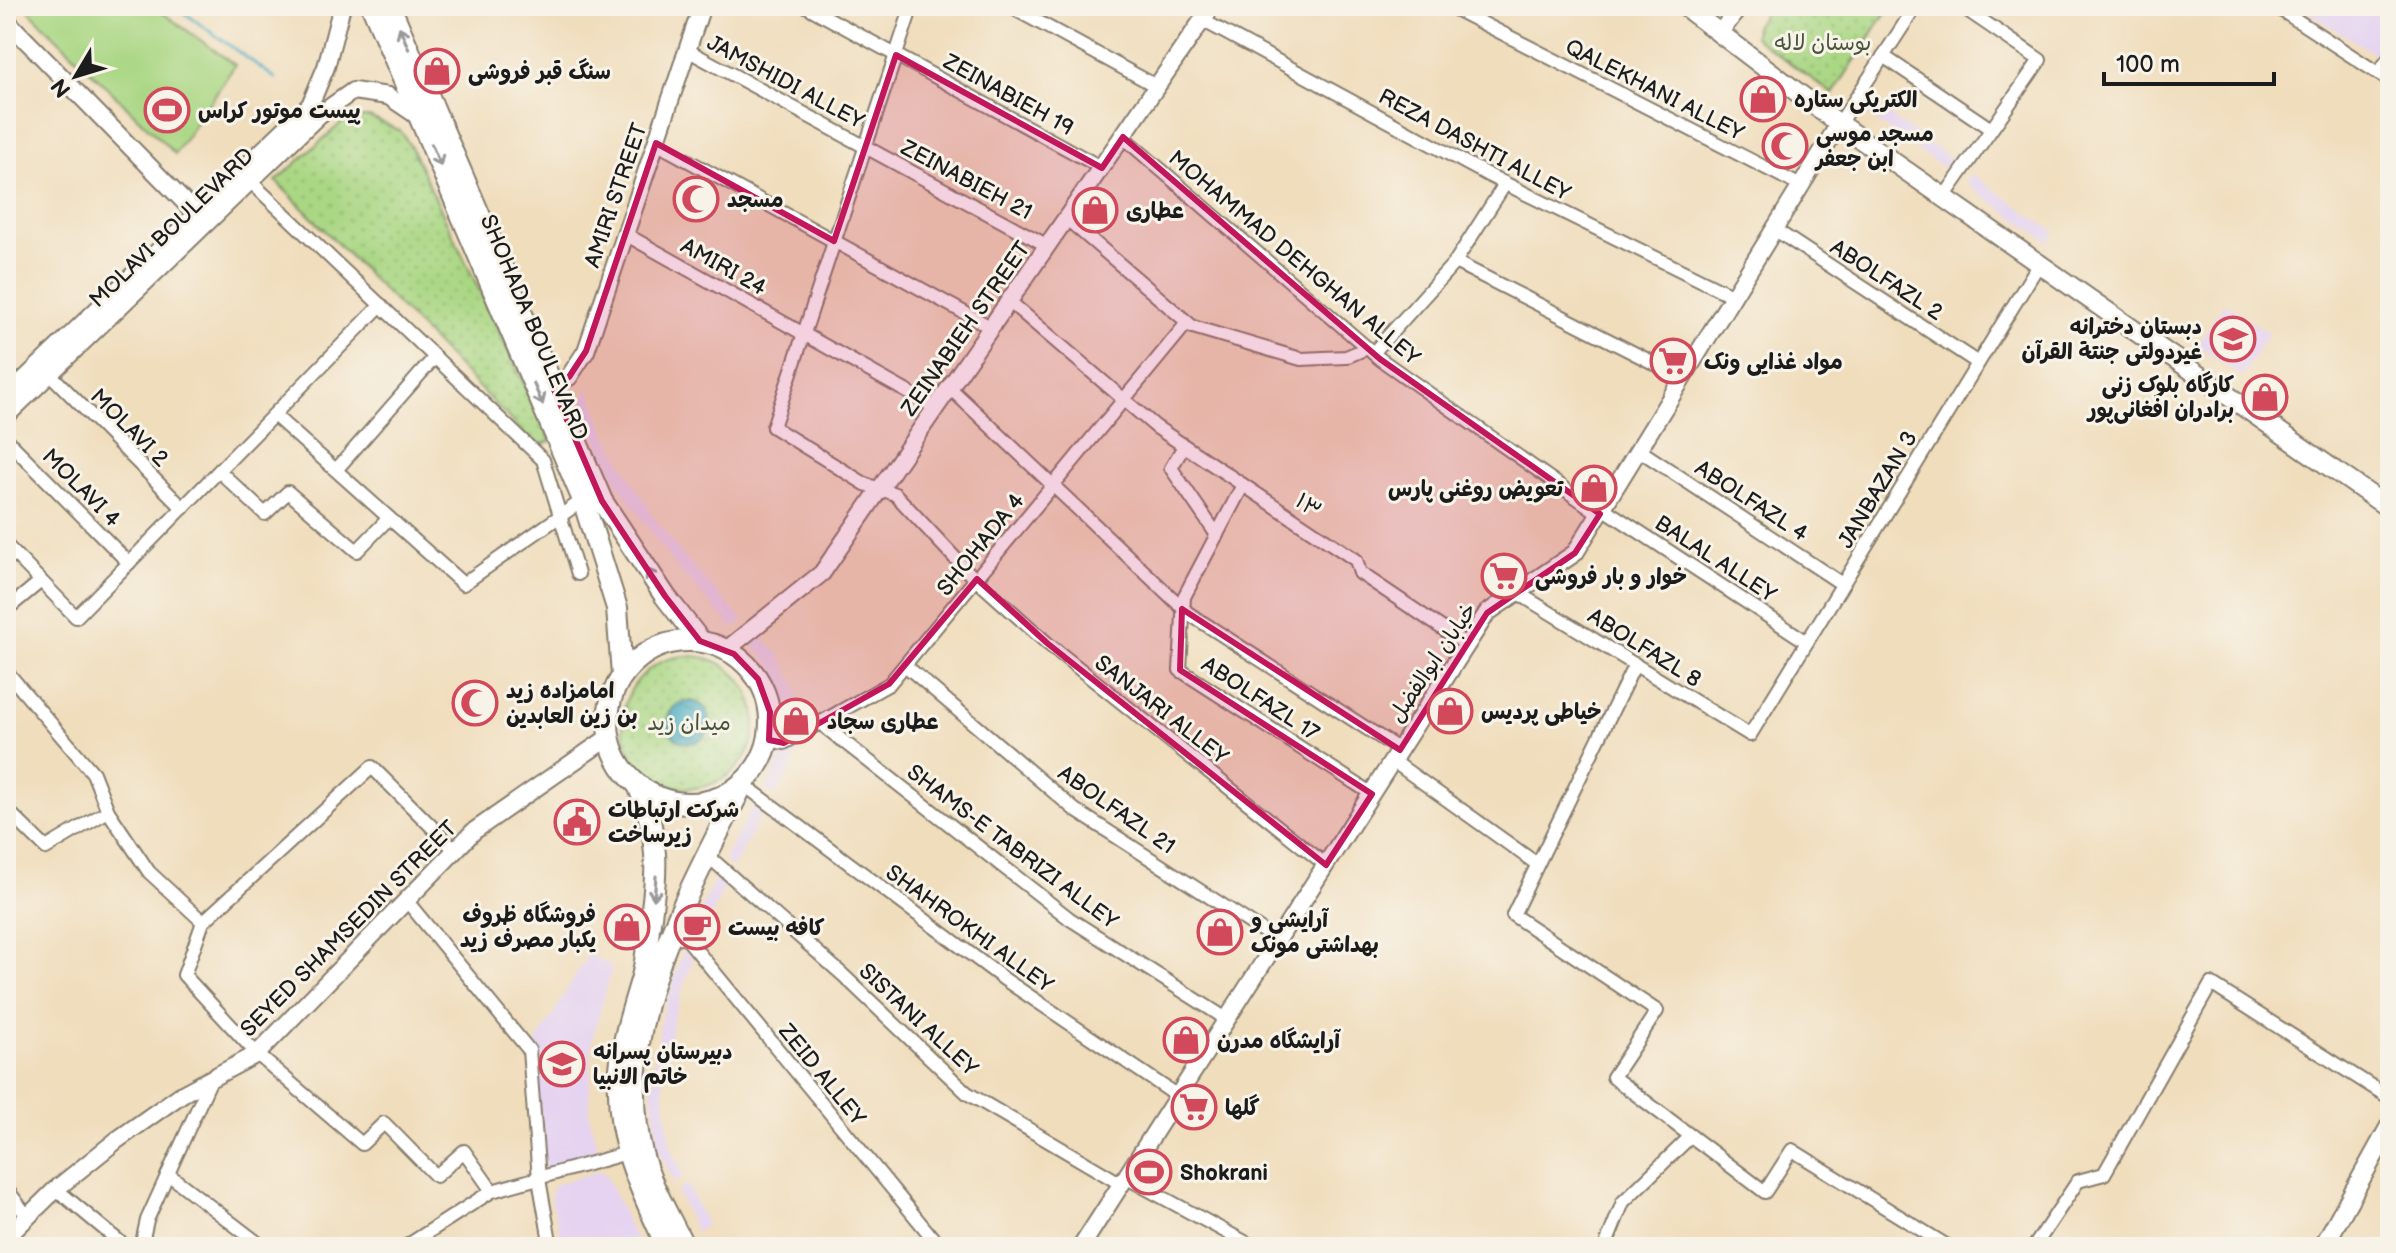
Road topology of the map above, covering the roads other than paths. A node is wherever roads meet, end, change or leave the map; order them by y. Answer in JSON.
{"nodes":[{"id":1,"x":342,"y":6,"type":"edge"},
{"id":2,"x":372,"y":6,"type":"edge"},
{"id":3,"x":390,"y":6,"type":"edge"},
{"id":4,"x":702,"y":6,"type":"edge"},
{"id":5,"x":806,"y":6,"type":"edge"},
{"id":6,"x":912,"y":6,"type":"edge"},
{"id":7,"x":1009,"y":6,"type":"edge"},
{"id":8,"x":1449,"y":6,"type":"edge"},
{"id":9,"x":1684,"y":6,"type":"edge"},
{"id":10,"x":1740,"y":6,"type":"edge"},
{"id":11,"x":1916,"y":6,"type":"edge"},
{"id":12,"x":1961,"y":6,"type":"edge"},
{"id":13,"x":2275,"y":6,"type":"edge"},
{"id":14,"x":1206,"y":11,"type":"edge"},
{"id":15,"x":6,"y":20,"type":"edge"},
{"id":16,"x":1719,"y":34,"type":"junction"},
{"id":17,"x":687,"y":50,"type":"junction"},
{"id":18,"x":896,"y":55,"type":"junction"},
{"id":19,"x":1883,"y":56,"type":"junction"},
{"id":20,"x":2390,"y":57,"type":"edge"},
{"id":21,"x":2378,"y":73,"type":"junction"},
{"id":22,"x":2390,"y":81,"type":"edge"},
{"id":23,"x":1158,"y":87,"type":"junction"},
{"id":24,"x":315,"y":110,"type":"junction"},
{"id":25,"x":419,"y":117,"type":"junction"},
{"id":26,"x":1839,"y":124,"type":"junction"},
{"id":27,"x":1991,"y":129,"type":"junction"},
{"id":28,"x":1123,"y":137,"type":"junction"},
{"id":29,"x":656,"y":143,"type":"junction"},
{"id":30,"x":866,"y":147,"type":"junction"},
{"id":31,"x":1102,"y":168,"type":"junction"},
{"id":32,"x":250,"y":181,"type":"junction"},
{"id":33,"x":1505,"y":184,"type":"junction"},
{"id":34,"x":1801,"y":186,"type":"junction"},
{"id":35,"x":1944,"y":197,"type":"junction"},
{"id":36,"x":201,"y":219,"type":"junction"},
{"id":37,"x":1067,"y":219,"type":"junction"},
{"id":38,"x":1774,"y":229,"type":"junction"},
{"id":39,"x":625,"y":234,"type":"junction"},
{"id":40,"x":834,"y":241,"type":"junction"},
{"id":41,"x":484,"y":246,"type":"junction"},
{"id":42,"x":1048,"y":246,"type":"junction"},
{"id":43,"x":1455,"y":262,"type":"junction"},
{"id":44,"x":2039,"y":264,"type":"junction"},
{"id":45,"x":1733,"y":296,"type":"junction"},
{"id":46,"x":1010,"y":302,"type":"junction"},
{"id":47,"x":381,"y":305,"type":"junction"},
{"id":48,"x":1187,"y":323,"type":"junction"},
{"id":49,"x":992,"y":328,"type":"junction"},
{"id":50,"x":804,"y":334,"type":"junction"},
{"id":51,"x":1370,"y":351,"type":"junction"},
{"id":52,"x":435,"y":357,"type":"junction"},
{"id":53,"x":1978,"y":363,"type":"junction"},
{"id":54,"x":50,"y":374,"type":"junction"},
{"id":55,"x":1683,"y":378,"type":"junction"},
{"id":56,"x":552,"y":385,"type":"junction"},
{"id":57,"x":950,"y":388,"type":"junction"},
{"id":58,"x":6,"y":397,"type":"edge"},
{"id":59,"x":1124,"y":400,"type":"junction"},
{"id":60,"x":936,"y":408,"type":"junction"},
{"id":61,"x":274,"y":415,"type":"junction"},
{"id":62,"x":6,"y":416,"type":"edge"},
{"id":63,"x":6,"y":439,"type":"edge"},
{"id":64,"x":1184,"y":446,"type":"junction"},
{"id":65,"x":561,"y":448,"type":"junction"},
{"id":66,"x":1639,"y":450,"type":"junction"},
{"id":67,"x":543,"y":460,"type":"junction"},
{"id":68,"x":336,"y":470,"type":"junction"},
{"id":69,"x":219,"y":471,"type":"junction"},
{"id":70,"x":1054,"y":485,"type":"junction"},
{"id":71,"x":1243,"y":485,"type":"junction"},
{"id":72,"x":880,"y":489,"type":"junction"},
{"id":73,"x":583,"y":500,"type":"junction"},
{"id":74,"x":183,"y":508,"type":"junction"},
{"id":75,"x":2390,"y":509,"type":"edge"},
{"id":76,"x":1602,"y":511,"type":"junction"},
{"id":77,"x":560,"y":516,"type":"junction"},
{"id":78,"x":389,"y":518,"type":"junction"},
{"id":79,"x":1217,"y":535,"type":"junction"},
{"id":80,"x":6,"y":545,"type":"edge"},
{"id":81,"x":129,"y":563,"type":"junction"},
{"id":82,"x":578,"y":574,"type":"dead end"},
{"id":83,"x":977,"y":579,"type":"junction"},
{"id":84,"x":41,"y":581,"type":"junction"},
{"id":85,"x":1842,"y":584,"type":"junction"},
{"id":86,"x":1518,"y":593,"type":"junction"},
{"id":87,"x":1183,"y":608,"type":"junction"},
{"id":88,"x":6,"y":610,"type":"edge"},
{"id":89,"x":700,"y":641,"type":"junction"},
{"id":90,"x":1807,"y":642,"type":"junction"},
{"id":91,"x":1467,"y":645,"type":"junction"},
{"id":92,"x":726,"y":650,"type":"junction"},
{"id":93,"x":1635,"y":664,"type":"junction"},
{"id":94,"x":906,"y":666,"type":"junction"},
{"id":95,"x":6,"y":671,"type":"edge"},
{"id":96,"x":622,"y":675,"type":"junction"},
{"id":97,"x":820,"y":723,"type":"junction"},
{"id":98,"x":1750,"y":735,"type":"joint"},
{"id":99,"x":609,"y":737,"type":"junction"},
{"id":100,"x":769,"y":740,"type":"junction"},
{"id":101,"x":1396,"y":756,"type":"junction"},
{"id":102,"x":743,"y":784,"type":"junction"},
{"id":103,"x":638,"y":785,"type":"junction"},
{"id":104,"x":1372,"y":794,"type":"junction"},
{"id":105,"x":6,"y":809,"type":"edge"},
{"id":106,"x":108,"y":811,"type":"junction"},
{"id":107,"x":455,"y":850,"type":"junction"},
{"id":108,"x":707,"y":855,"type":"junction"},
{"id":109,"x":1537,"y":864,"type":"junction"},
{"id":110,"x":1326,"y":865,"type":"junction"},
{"id":111,"x":406,"y":900,"type":"junction"},
{"id":112,"x":203,"y":922,"type":"junction"},
{"id":113,"x":671,"y":933,"type":"junction"},
{"id":114,"x":1278,"y":941,"type":"junction"},
{"id":115,"x":1228,"y":1020,"type":"junction"},
{"id":116,"x":257,"y":1054,"type":"junction"},
{"id":117,"x":211,"y":1079,"type":"junction"},
{"id":118,"x":1179,"y":1097,"type":"junction"},
{"id":119,"x":2390,"y":1098,"type":"edge"},
{"id":120,"x":2390,"y":1126,"type":"edge"},
{"id":121,"x":1691,"y":1136,"type":"junction"},
{"id":122,"x":627,"y":1153,"type":"junction"},
{"id":123,"x":168,"y":1174,"type":"junction"},
{"id":124,"x":539,"y":1179,"type":"junction"},
{"id":125,"x":1125,"y":1181,"type":"junction"},
{"id":126,"x":6,"y":1188,"type":"edge"},
{"id":127,"x":56,"y":1189,"type":"junction"},
{"id":128,"x":492,"y":1191,"type":"junction"},
{"id":129,"x":26,"y":1215,"type":"junction"},
{"id":130,"x":6,"y":1238,"type":"edge"},
{"id":131,"x":126,"y":1247,"type":"edge"},
{"id":132,"x":141,"y":1247,"type":"edge"},
{"id":133,"x":263,"y":1247,"type":"edge"},
{"id":134,"x":405,"y":1247,"type":"edge"},
{"id":135,"x":551,"y":1247,"type":"edge"},
{"id":136,"x":667,"y":1247,"type":"edge"},
{"id":137,"x":684,"y":1247,"type":"edge"},
{"id":138,"x":940,"y":1247,"type":"edge"},
{"id":139,"x":1081,"y":1247,"type":"edge"},
{"id":140,"x":1254,"y":1247,"type":"edge"},
{"id":141,"x":1605,"y":1247,"type":"edge"},
{"id":142,"x":1949,"y":1247,"type":"edge"},
{"id":143,"x":2034,"y":1247,"type":"edge"},
{"id":144,"x":2323,"y":1247,"type":"edge"}],
"edges":[{"from":1,"to":24,"type":"street","name":"MOLAVI BOULEVARD"},
{"from":2,"to":25,"type":"main road","name":"SHOHADA BOULEVARD"},
{"from":41,"to":3,"type":"main road","name":"SHOHADA BOULEVARD","one_way":true},
{"from":4,"to":17,"type":"street","name":"AMIRI STREET"},
{"from":5,"to":18,"type":"street","name":"ZEINABIEH 19"},
{"from":6,"to":18,"type":"street"},
{"from":7,"to":23,"type":"street"},
{"from":8,"to":34,"type":"street","name":"QALEKHANI ALLEY"},
{"from":9,"to":16,"type":"main road"},
{"from":10,"to":16,"type":"street"},
{"from":11,"to":19,"type":"street"},
{"from":12,"to":27,"type":"street"},
{"from":13,"to":21,"type":"street"},
{"from":14,"to":23,"type":"street","name":"ZEINABIEH STREET"},
{"from":14,"to":33,"type":"street","name":"REZA DASHTI ALLEY"},
{"from":15,"to":36,"type":"street"},
{"from":16,"to":26,"type":"main road"},
{"from":17,"to":29,"type":"street","name":"AMIRI STREET"},
{"from":17,"to":30,"type":"street","name":"JAMSHIDI ALLEY"},
{"from":18,"to":30,"type":"street"},
{"from":18,"to":31,"type":"street","name":"ZEINABIEH 19"},
{"from":19,"to":26,"type":"street"},
{"from":19,"to":27,"type":"street"},
{"from":20,"to":21,"type":"street"},
{"from":21,"to":22,"type":"street"},
{"from":23,"to":28,"type":"street","name":"ZEINABIEH STREET"},
{"from":24,"to":25,"type":"street","name":"MOLAVI BOULEVARD"},
{"from":24,"to":32,"type":"street","name":"MOLAVI BOULEVARD"},
{"from":24,"to":36,"type":"street","name":"MOLAVI BOULEVARD"},
{"from":25,"to":41,"type":"main road","name":"SHOHADA BOULEVARD","one_way":true},
{"from":26,"to":34,"type":"street","name":"خیابان ابوالفضل"},
{"from":26,"to":35,"type":"main road"},
{"from":27,"to":35,"type":"street"},
{"from":28,"to":31,"type":"street","name":"ZEINABIEH STREET"},
{"from":28,"to":51,"type":"street","name":"MOHAMMAD DEHGHAN ALLEY"},
{"from":29,"to":39,"type":"street","name":"AMIRI STREET"},
{"from":29,"to":40,"type":"street"},
{"from":30,"to":40,"type":"street"},
{"from":30,"to":42,"type":"street","name":"ZEINABIEH 21"},
{"from":31,"to":37,"type":"street","name":"ZEINABIEH STREET"},
{"from":32,"to":36,"type":"street","name":"MOLAVI BOULEVARD"},
{"from":32,"to":47,"type":"street"},
{"from":33,"to":43,"type":"street"},
{"from":33,"to":45,"type":"street","name":"REZA DASHTI ALLEY"},
{"from":34,"to":38,"type":"street","name":"خیابان ابوالفضل"},
{"from":35,"to":44,"type":"main road"},
{"from":36,"to":54,"type":"street","name":"MOLAVI BOULEVARD"},
{"from":36,"to":58,"type":"street","name":"MOLAVI BOULEVARD"},
{"from":37,"to":42,"type":"street","name":"ZEINABIEH STREET"},
{"from":37,"to":48,"type":"street"},
{"from":38,"to":45,"type":"street","name":"خیابان ابوالفضل"},
{"from":38,"to":53,"type":"street","name":"ABOLFAZL 2"},
{"from":39,"to":50,"type":"street","name":"AMIRI 24"},
{"from":39,"to":56,"type":"street","name":"AMIRI STREET"},
{"from":40,"to":49,"type":"street"},
{"from":40,"to":50,"type":"street"},
{"from":41,"to":56,"type":"main road","name":"SHOHADA BOULEVARD"},
{"from":41,"to":65,"type":"main road","name":"SHOHADA BOULEVARD","one_way":true},
{"from":42,"to":46,"type":"street","name":"ZEINABIEH STREET"},
{"from":43,"to":51,"type":"street"},
{"from":43,"to":55,"type":"street"},
{"from":44,"to":53,"type":"street","name":"JANBAZAN 3"},
{"from":44,"to":75,"type":"main road"},
{"from":45,"to":55,"type":"street","name":"خیابان ابوالفضل"},
{"from":46,"to":49,"type":"street","name":"ZEINABIEH STREET"},
{"from":46,"to":59,"type":"street","name":"۱۳"},
{"from":47,"to":52,"type":"street"},
{"from":47,"to":61,"type":"street"},
{"from":48,"to":51,"type":"street"},
{"from":48,"to":59,"type":"street","name":"SHOHADA 4"},
{"from":49,"to":57,"type":"street","name":"ZEINABIEH STREET"},
{"from":50,"to":60,"type":"street","name":"AMIRI 24"},
{"from":50,"to":72,"type":"street","name":"SANJARI ALLEY"},
{"from":51,"to":76,"type":"street","name":"MOHAMMAD DEHGHAN ALLEY"},
{"from":52,"to":67,"type":"street"},
{"from":52,"to":68,"type":"street"},
{"from":53,"to":85,"type":"street","name":"JANBAZAN 3"},
{"from":54,"to":62,"type":"street","name":"MOLAVI BOULEVARD"},
{"from":54,"to":74,"type":"street","name":"MOLAVI 2"},
{"from":55,"to":66,"type":"street","name":"خیابان ابوالفضل"},
{"from":89,"to":56,"type":"main road","name":"SHOHADA BOULEVARD","one_way":true},
{"from":57,"to":60,"type":"street","name":"ZEINABIEH STREET"},
{"from":57,"to":70,"type":"street"},
{"from":59,"to":64,"type":"street","name":"۱۳"},
{"from":59,"to":70,"type":"street","name":"SHOHADA 4"},
{"from":60,"to":72,"type":"street","name":"ZEINABIEH STREET"},
{"from":61,"to":68,"type":"street"},
{"from":61,"to":69,"type":"street"},
{"from":63,"to":81,"type":"street","name":"MOLAVI 4"},
{"from":64,"to":71,"type":"street","name":"۱۳"},
{"from":64,"to":79,"type":"street"},
{"from":65,"to":67,"type":"street"},
{"from":65,"to":73,"type":"main road","name":"SHOHADA BOULEVARD"},
{"from":66,"to":76,"type":"street","name":"خیابان ابوالفضل"},
{"from":66,"to":85,"type":"street","name":"ABOLFAZL 4"},
{"from":67,"to":77,"type":"street"},
{"from":68,"to":78,"type":"street"},
{"from":69,"to":74,"type":"street"},
{"from":69,"to":78,"type":"street"},
{"from":70,"to":83,"type":"street","name":"SHOHADA 4"},
{"from":70,"to":87,"type":"street"},
{"from":71,"to":79,"type":"street"},
{"from":71,"to":91,"type":"street","name":"۱۳"},
{"from":72,"to":83,"type":"street","name":"SANJARI ALLEY"},
{"from":72,"to":92,"type":"street","name":"ZEINABIEH STREET"},
{"from":73,"to":77,"type":"street"},
{"from":73,"to":96,"type":"main road","name":"SHOHADA BOULEVARD"},
{"from":74,"to":81,"type":"street"},
{"from":76,"to":86,"type":"street","name":"خیابان ابوالفضل"},
{"from":76,"to":90,"type":"street","name":"BALAL ALLEY"},
{"from":77,"to":78,"type":"street"},
{"from":77,"to":82,"type":"street"},
{"from":79,"to":87,"type":"street"},
{"from":80,"to":84,"type":"street"},
{"from":81,"to":84,"type":"street"},
{"from":83,"to":94,"type":"street","name":"SHOHADA 4"},
{"from":83,"to":110,"type":"street","name":"SANJARI ALLEY"},
{"from":84,"to":88,"type":"street"},
{"from":85,"to":90,"type":"street","name":"JANBAZAN 3"},
{"from":86,"to":91,"type":"street","name":"خیابان ابوالفضل"},
{"from":86,"to":93,"type":"street","name":"ABOLFAZL 8"},
{"from":87,"to":101,"type":"street"},
{"from":87,"to":104,"type":"street","name":"ABOLFAZL 17"},
{"from":89,"to":92,"type":"main road"},
{"from":89,"to":96,"type":"main road"},
{"from":90,"to":98,"type":"street","name":"JANBAZAN 3"},
{"from":91,"to":101,"type":"street","name":"خیابان ابوالفضل"},
{"from":92,"to":100,"type":"main road"},
{"from":93,"to":98,"type":"street","name":"ABOLFAZL 8"},
{"from":93,"to":109,"type":"street"},
{"from":94,"to":97,"type":"street","name":"SHOHADA 4"},
{"from":94,"to":114,"type":"street","name":"ABOLFAZL 21"},
{"from":95,"to":106,"type":"street"},
{"from":96,"to":99,"type":"main road"},
{"from":97,"to":100,"type":"street","name":"SHOHADA 4"},
{"from":97,"to":115,"type":"street","name":"SHAMS-E TABRIZI ALLEY"},
{"from":99,"to":103,"type":"main road"},
{"from":99,"to":107,"type":"street","name":"SEYED SHAMSEDIN STREET"},
{"from":100,"to":102,"type":"main road"},
{"from":101,"to":104,"type":"street","name":"خیابان ابوالفضل"},
{"from":101,"to":109,"type":"street"},
{"from":102,"to":103,"type":"main road"},
{"from":102,"to":108,"type":"main road"},
{"from":102,"to":118,"type":"street","name":"SHAHROKHI ALLEY"},
{"from":103,"to":122,"type":"main road","one_way":true},
{"from":104,"to":110,"type":"street","name":"خیابان ابوالفضل"},
{"from":105,"to":106,"type":"street"},
{"from":106,"to":112,"type":"street"},
{"from":107,"to":111,"type":"street","name":"SEYED SHAMSEDIN STREET"},
{"from":107,"to":112,"type":"street"},
{"from":108,"to":113,"type":"main road"},
{"from":108,"to":125,"type":"street","name":"SISTANI ALLEY"},
{"from":109,"to":121,"type":"street"},
{"from":110,"to":114,"type":"street","name":"خیابان ابوالفضل"},
{"from":111,"to":116,"type":"street","name":"SEYED SHAMSEDIN STREET"},
{"from":111,"to":124,"type":"street"},
{"from":112,"to":116,"type":"street"},
{"from":113,"to":137,"type":"main road"},
{"from":113,"to":138,"type":"street","name":"ZEID ALLEY"},
{"from":114,"to":115,"type":"street","name":"خیابان ابوالفضل"},
{"from":115,"to":118,"type":"street","name":"خیابان ابوالفضل"},
{"from":116,"to":117,"type":"street","name":"SEYED SHAMSEDIN STREET"},
{"from":116,"to":128,"type":"street"},
{"from":117,"to":123,"type":"street"},
{"from":117,"to":127,"type":"street","name":"SEYED SHAMSEDIN STREET"},
{"from":118,"to":125,"type":"street","name":"خیابان ابوالفضل"},
{"from":119,"to":143,"type":"street"},
{"from":120,"to":144,"type":"main road"},
{"from":121,"to":141,"type":"street"},
{"from":121,"to":142,"type":"street"},
{"from":122,"to":124,"type":"street"},
{"from":122,"to":136,"type":"main road"},
{"from":123,"to":132,"type":"street"},
{"from":123,"to":133,"type":"street"},
{"from":124,"to":128,"type":"street"},
{"from":124,"to":135,"type":"street"},
{"from":125,"to":139,"type":"street","name":"خیابان ابوالفضل"},
{"from":125,"to":140,"type":"street","name":"SISTANI ALLEY"},
{"from":126,"to":129,"type":"street"},
{"from":127,"to":129,"type":"street","name":"SEYED SHAMSEDIN STREET"},
{"from":127,"to":131,"type":"street"},
{"from":128,"to":134,"type":"street"},
{"from":129,"to":130,"type":"street","name":"SEYED SHAMSEDIN STREET"}]}
